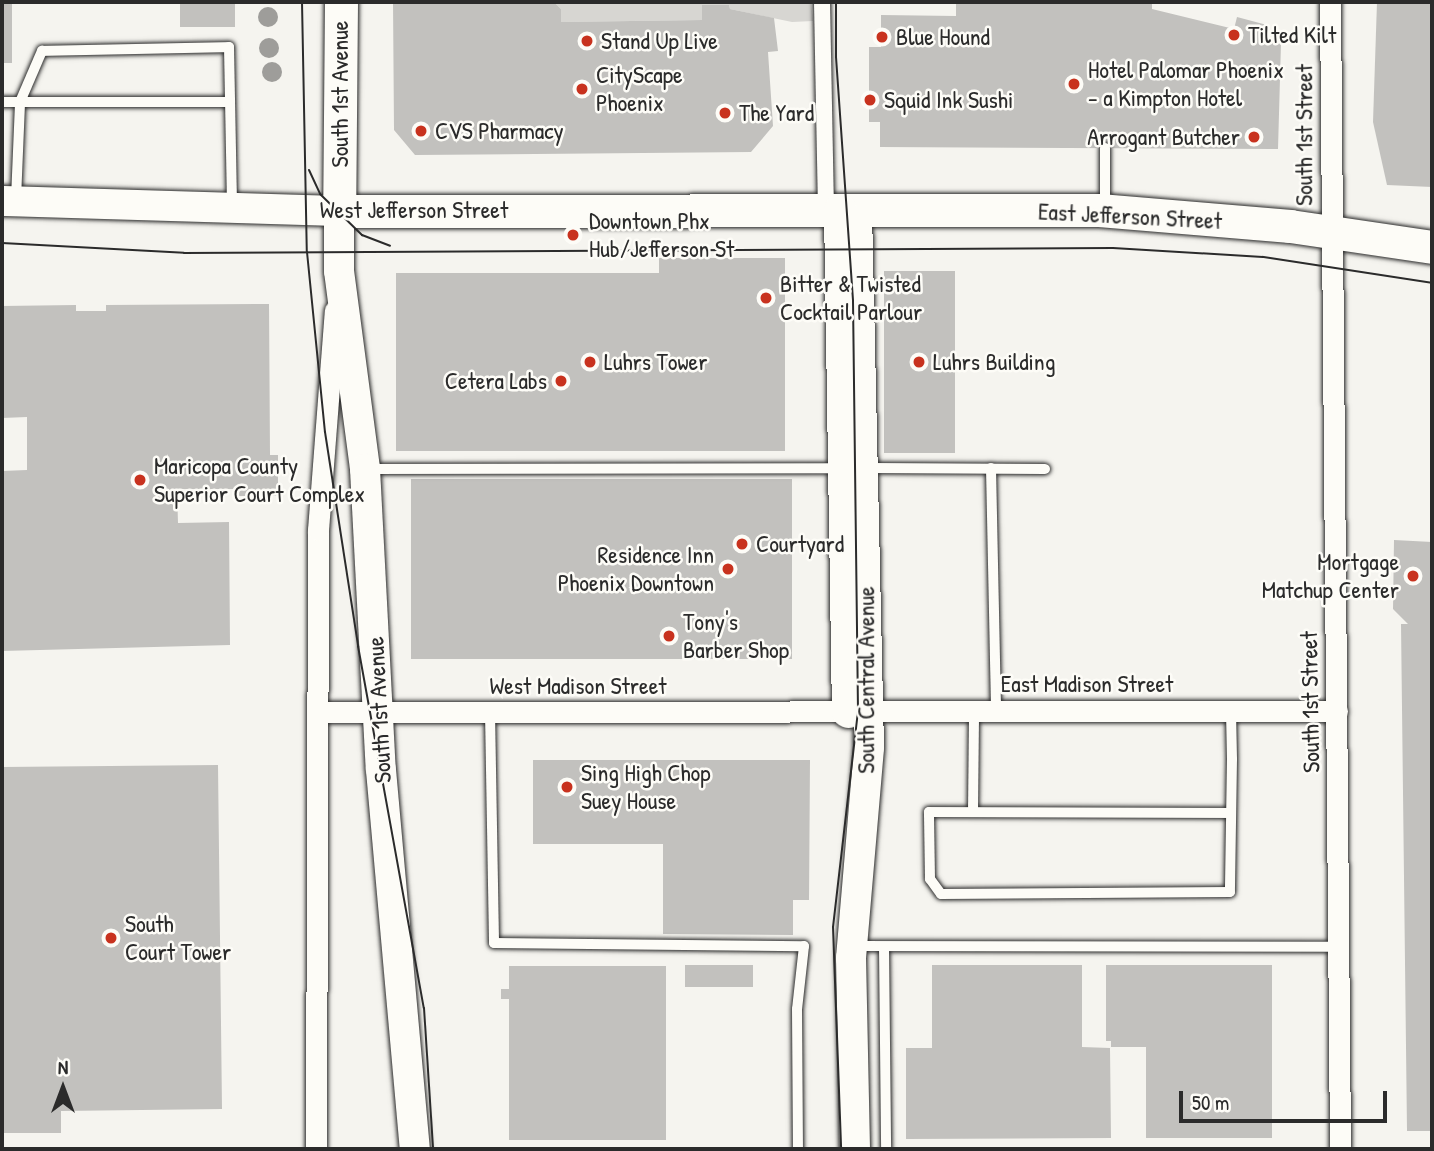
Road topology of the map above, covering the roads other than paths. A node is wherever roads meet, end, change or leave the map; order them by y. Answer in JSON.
{"nodes":[{"id":1,"x":341,"y":2,"type":"edge"},
{"id":2,"x":822,"y":2,"type":"edge"},
{"id":3,"x":1330,"y":2,"type":"edge"},
{"id":4,"x":2,"y":102,"type":"edge"},
{"id":5,"x":20,"y":102,"type":"junction"},
{"id":6,"x":229,"y":102,"type":"junction"},
{"id":7,"x":1105,"y":148,"type":"dead end"},
{"id":8,"x":9,"y":201,"type":"edge"},
{"id":9,"x":232,"y":205,"type":"junction"},
{"id":10,"x":841,"y":210,"type":"junction"},
{"id":11,"x":339,"y":211,"type":"junction"},
{"id":12,"x":1105,"y":211,"type":"junction"},
{"id":13,"x":1330,"y":232,"type":"junction"},
{"id":14,"x":1432,"y":247,"type":"edge"},
{"id":15,"x":339,"y":271,"type":"junction"},
{"id":16,"x":856,"y":468,"type":"junction"},
{"id":17,"x":992,"y":468,"type":"junction"},
{"id":18,"x":1045,"y":468,"type":"dead end"},
{"id":19,"x":365,"y":470,"type":"junction"},
{"id":20,"x":974,"y":710,"type":"junction"},
{"id":21,"x":996,"y":710,"type":"junction"},
{"id":22,"x":851,"y":711,"type":"junction"},
{"id":23,"x":1231,"y":711,"type":"junction"},
{"id":24,"x":1337,"y":711,"type":"junction"},
{"id":25,"x":319,"y":712,"type":"junction"},
{"id":26,"x":378,"y":712,"type":"junction"},
{"id":27,"x":490,"y":712,"type":"junction"},
{"id":28,"x":973,"y":812,"type":"junction"},
{"id":29,"x":1231,"y":813,"type":"junction"},
{"id":30,"x":852,"y":946,"type":"junction"},
{"id":31,"x":884,"y":947,"type":"junction"},
{"id":32,"x":1338,"y":947,"type":"junction"},
{"id":33,"x":316,"y":1149,"type":"edge"},
{"id":34,"x":415,"y":1149,"type":"edge"},
{"id":35,"x":797,"y":1149,"type":"edge"},
{"id":36,"x":855,"y":1149,"type":"edge"},
{"id":37,"x":886,"y":1149,"type":"edge"},
{"id":38,"x":1340,"y":1149,"type":"edge"}],
"edges":[{"from":1,"to":11,"type":"main road","name":"South 1st Avenue"},
{"from":2,"to":10,"type":"street"},
{"from":3,"to":13,"type":"street","name":"South 1st Street"},
{"from":4,"to":5,"type":"lane"},
{"from":5,"to":6,"type":"lane"},
{"from":5,"to":6,"type":"lane"},
{"from":5,"to":8,"type":"lane"},
{"from":6,"to":9,"type":"lane"},
{"from":7,"to":12,"type":"lane"},
{"from":8,"to":9,"type":"main road","name":"West Jefferson Street"},
{"from":9,"to":11,"type":"main road","name":"West Jefferson Street"},
{"from":10,"to":11,"type":"main road","name":"West Jefferson Street"},
{"from":10,"to":12,"type":"main road","name":"East Jefferson Street"},
{"from":10,"to":16,"type":"main road"},
{"from":11,"to":15,"type":"main road","name":"South 1st Avenue"},
{"from":12,"to":13,"type":"main road","name":"East Jefferson Street"},
{"from":13,"to":14,"type":"main road","name":"East Jefferson Street"},
{"from":13,"to":24,"type":"street","name":"South 1st Street"},
{"from":15,"to":19,"type":"main road","name":"South 1st Avenue"},
{"from":15,"to":25,"type":"street","name":"South 1st Avenue"},
{"from":16,"to":17,"type":"lane"},
{"from":16,"to":19,"type":"lane"},
{"from":16,"to":22,"type":"main road"},
{"from":17,"to":18,"type":"lane"},
{"from":17,"to":21,"type":"lane"},
{"from":19,"to":26,"type":"main road","name":"South 1st Avenue"},
{"from":20,"to":21,"type":"street","name":"East Madison Street"},
{"from":20,"to":22,"type":"street","name":"East Madison Street"},
{"from":20,"to":28,"type":"lane"},
{"from":21,"to":23,"type":"street","name":"East Madison Street"},
{"from":22,"to":27,"type":"street","name":"West Madison Street"},
{"from":22,"to":30,"type":"main road","name":"South Central Avenue"},
{"from":23,"to":24,"type":"street","name":"East Madison Street"},
{"from":23,"to":29,"type":"lane"},
{"from":24,"to":32,"type":"street","name":"South 1st Street"},
{"from":25,"to":26,"type":"street","name":"West Madison Street"},
{"from":25,"to":33,"type":"street","name":"South 1st Avenue"},
{"from":26,"to":27,"type":"street","name":"West Madison Street"},
{"from":26,"to":34,"type":"main road","name":"South 1st Avenue"},
{"from":27,"to":35,"type":"lane"},
{"from":28,"to":29,"type":"lane"},
{"from":28,"to":29,"type":"lane"},
{"from":30,"to":31,"type":"lane"},
{"from":30,"to":36,"type":"main road","name":"South Central Avenue"},
{"from":31,"to":32,"type":"lane"},
{"from":31,"to":37,"type":"lane"},
{"from":32,"to":38,"type":"street","name":"South 1st Street"}]}
